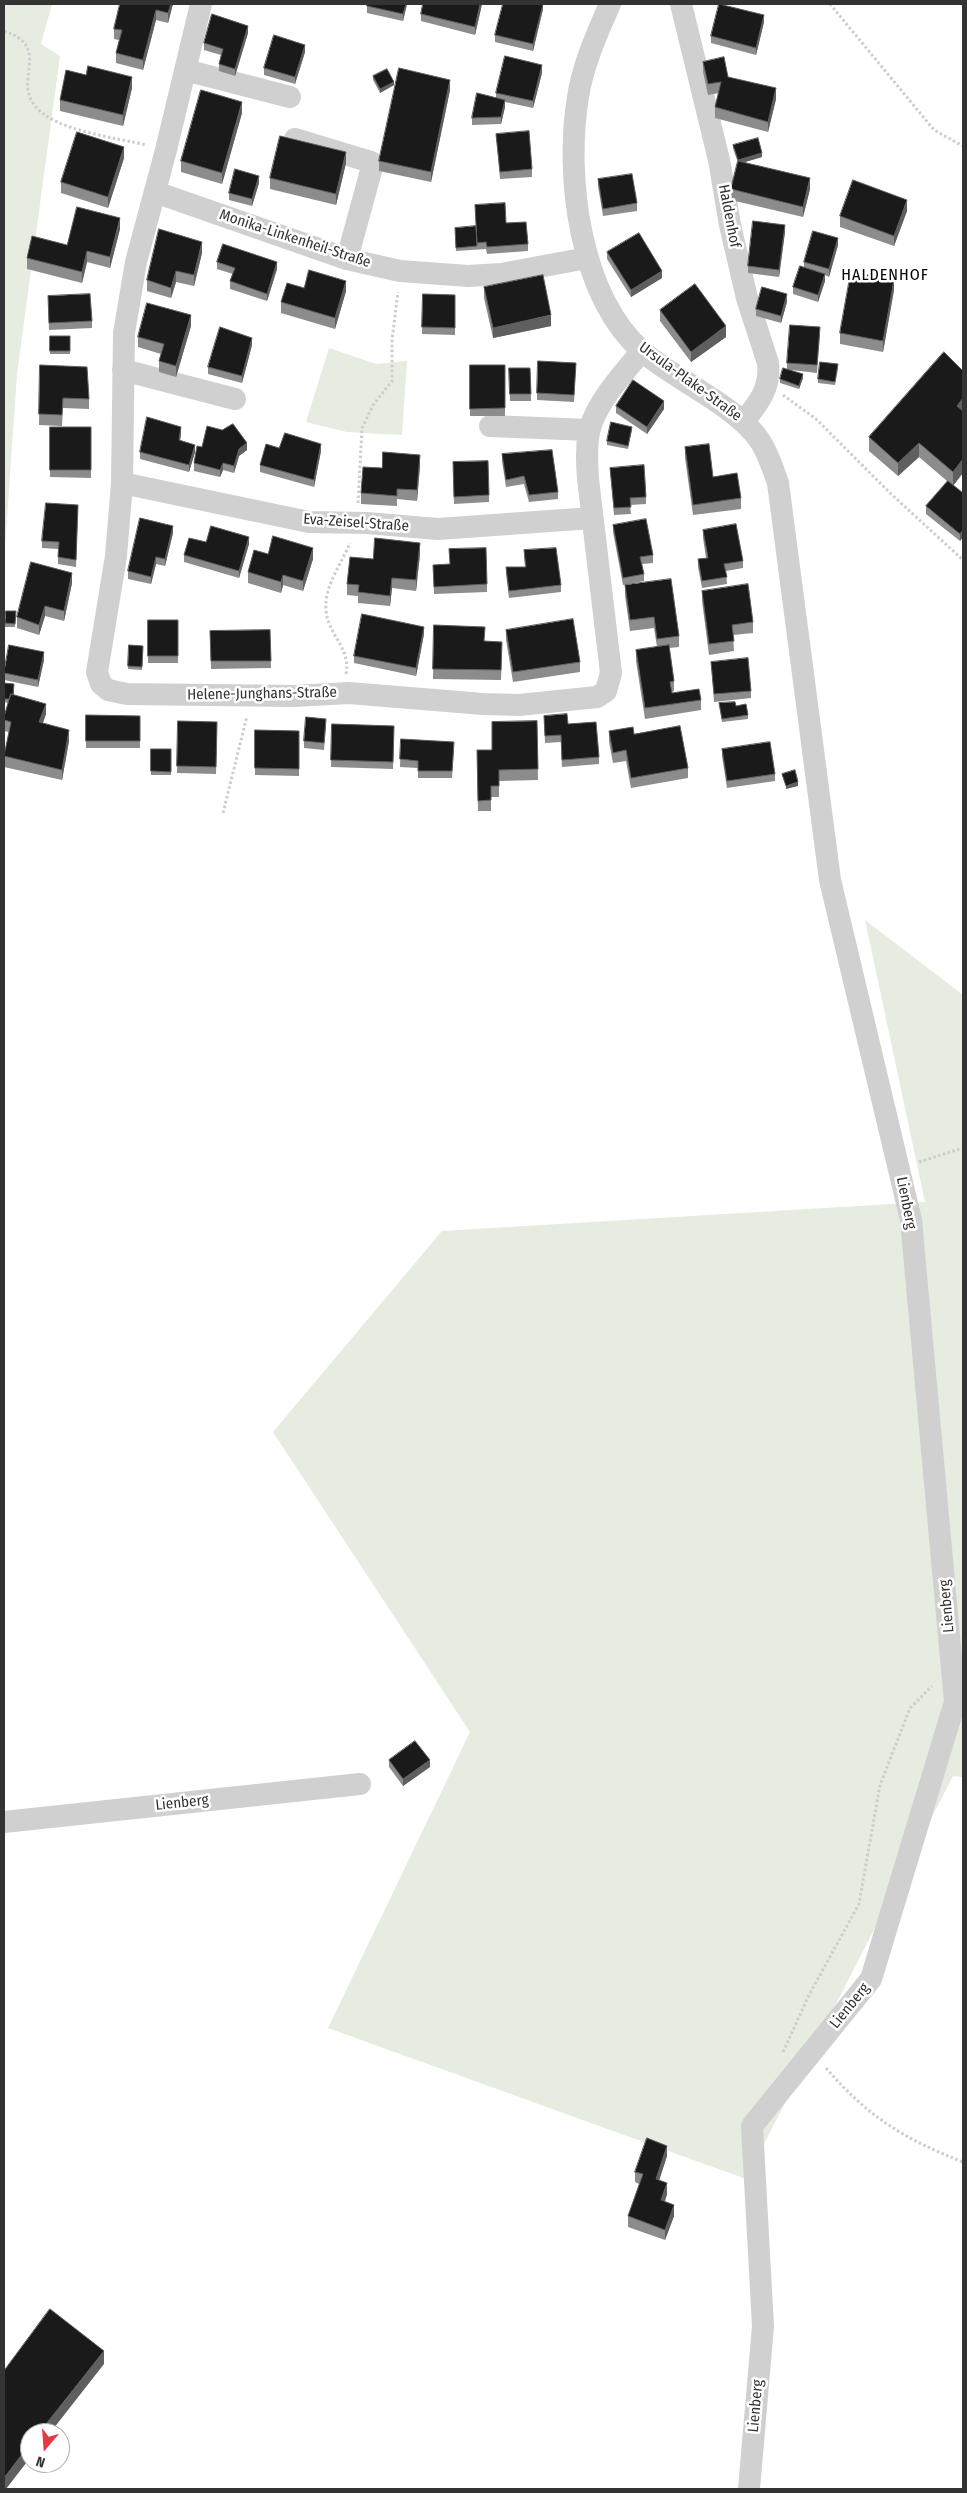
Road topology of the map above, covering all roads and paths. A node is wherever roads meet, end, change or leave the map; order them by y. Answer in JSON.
{"nodes":[{"id":1,"x":201,"y":4,"type":"edge"},
{"id":2,"x":610,"y":4,"type":"edge"},
{"id":3,"x":681,"y":4,"type":"edge"},
{"id":4,"x":830,"y":4,"type":"edge"},
{"id":5,"x":4,"y":30,"type":"edge"},
{"id":6,"x":186,"y":70,"type":"junction"},
{"id":7,"x":290,"y":97,"type":"dead end"},
{"id":8,"x":295,"y":139,"type":"edge"},
{"id":9,"x":963,"y":146,"type":"edge"},
{"id":10,"x":166,"y":150,"type":"junction"},
{"id":11,"x":155,"y":192,"type":"junction"},
{"id":12,"x":587,"y":258,"type":"junction"},
{"id":13,"x":347,"y":259,"type":"junction"},
{"id":14,"x":400,"y":272,"type":"junction"},
{"id":15,"x":642,"y":351,"type":"junction"},
{"id":16,"x":123,"y":370,"type":"junction"},
{"id":17,"x":767,"y":384,"type":"junction"},
{"id":18,"x":234,"y":399,"type":"dead end"},
{"id":19,"x":744,"y":421,"type":"junction"},
{"id":20,"x":490,"y":426,"type":"dead end"},
{"id":21,"x":589,"y":430,"type":"junction"},
{"id":22,"x":122,"y":483,"type":"junction"},
{"id":23,"x":592,"y":518,"type":"junction"},
{"id":24,"x":357,"y":523,"type":"junction"},
{"id":25,"x":963,"y":560,"type":"edge"},
{"id":26,"x":342,"y":693,"type":"junction"},
{"id":27,"x":252,"y":696,"type":"junction"},
{"id":28,"x":822,"y":798,"type":"joint"},
{"id":29,"x":223,"y":813,"type":"dead end"},
{"id":30,"x":963,"y":1148,"type":"edge"},
{"id":31,"x":900,"y":1169,"type":"junction"},
{"id":32,"x":952,"y":1666,"type":"junction"},
{"id":33,"x":360,"y":1784,"type":"dead end"},
{"id":34,"x":4,"y":1822,"type":"edge"},
{"id":35,"x":812,"y":2052,"type":"junction"},
{"id":36,"x":780,"y":2057,"type":"dead end"},
{"id":37,"x":963,"y":2162,"type":"edge"},
{"id":38,"x":749,"y":2489,"type":"edge"}],
"edges":[{"from":1,"to":6,"type":"street","name":"Helene-Junghans-Straße"},
{"from":2,"to":12,"type":"street","name":"Ursula-Plake-Straße"},
{"from":3,"to":17,"type":"street","name":"Haldenhof"},
{"from":4,"to":9,"type":"path"},
{"from":5,"to":10,"type":"path"},
{"from":6,"to":7,"type":"street"},
{"from":6,"to":10,"type":"street","name":"Helene-Junghans-Straße"},
{"from":8,"to":13,"type":"street"},
{"from":10,"to":11,"type":"street","name":"Helene-Junghans-Straße"},
{"from":11,"to":13,"type":"street","name":"Monika-Linkenheil-Straße"},
{"from":11,"to":16,"type":"street","name":"Helene-Junghans-Straße"},
{"from":12,"to":14,"type":"street","name":"Monika-Linkenheil-Straße"},
{"from":12,"to":15,"type":"street","name":"Ursula-Plake-Straße"},
{"from":13,"to":14,"type":"street","name":"Monika-Linkenheil-Straße"},
{"from":14,"to":24,"type":"path"},
{"from":15,"to":19,"type":"street","name":"Ursula-Plake-Straße"},
{"from":15,"to":21,"type":"street","name":"Helene-Junghans-Straße"},
{"from":16,"to":18,"type":"street"},
{"from":16,"to":22,"type":"street","name":"Helene-Junghans-Straße"},
{"from":17,"to":19,"type":"street","name":"Haldenhof"},
{"from":17,"to":25,"type":"path"},
{"from":19,"to":28,"type":"street","name":"Ursula-Plake-Straße"},
{"from":20,"to":21,"type":"street"},
{"from":21,"to":23,"type":"street","name":"Helene-Junghans-Straße"},
{"from":22,"to":24,"type":"street","name":"Eva-Zeisel-Straße"},
{"from":22,"to":27,"type":"street","name":"Helene-Junghans-Straße"},
{"from":23,"to":24,"type":"street","name":"Eva-Zeisel-Straße"},
{"from":23,"to":26,"type":"street","name":"Helene-Junghans-Straße"},
{"from":24,"to":26,"type":"path"},
{"from":26,"to":27,"type":"street","name":"Helene-Junghans-Straße"},
{"from":27,"to":29,"type":"path"},
{"from":28,"to":31,"type":"street","name":"Lienberg"},
{"from":30,"to":31,"type":"path"},
{"from":31,"to":32,"type":"street","name":"Lienberg"},
{"from":32,"to":35,"type":"street","name":"Lienberg"},
{"from":32,"to":36,"type":"path"},
{"from":33,"to":34,"type":"street","name":"Lienberg"},
{"from":35,"to":37,"type":"path"},
{"from":35,"to":38,"type":"street","name":"Lienberg"}]}
